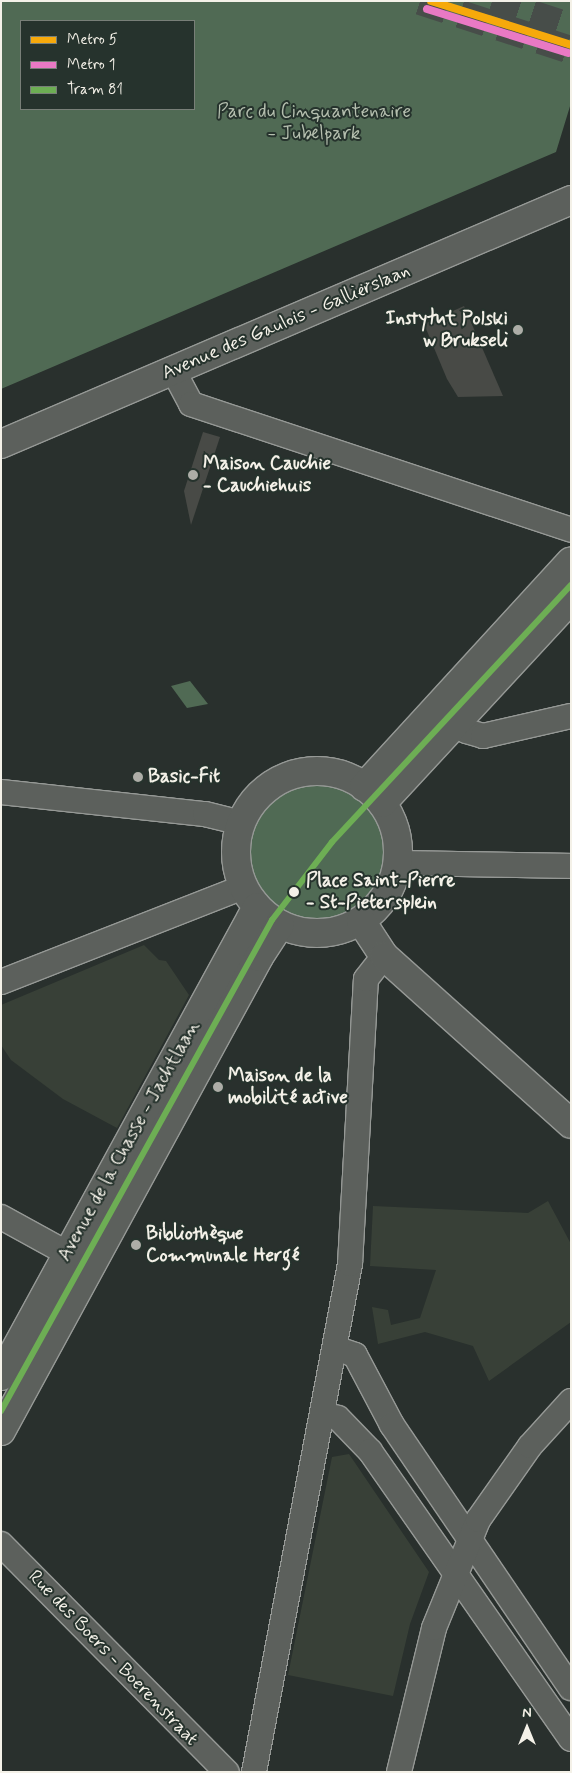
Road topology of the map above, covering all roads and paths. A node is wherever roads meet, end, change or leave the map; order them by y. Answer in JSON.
{"nodes":[{"id":1,"x":571,"y":200,"type":"edge"},
{"id":2,"x":173,"y":370,"type":"junction"},
{"id":3,"x":1,"y":444,"type":"edge"},
{"id":4,"x":571,"y":530,"type":"edge"},
{"id":5,"x":571,"y":561,"type":"edge"},
{"id":6,"x":571,"y":599,"type":"edge"},
{"id":7,"x":447,"y":714,"type":"junction"},
{"id":8,"x":571,"y":716,"type":"edge"},
{"id":9,"x":1,"y":792,"type":"edge"},
{"id":10,"x":373,"y":795,"type":"junction"},
{"id":11,"x":241,"y":822,"type":"junction"},
{"id":12,"x":397,"y":863,"type":"junction"},
{"id":13,"x":571,"y":866,"type":"edge"},
{"id":14,"x":250,"y":897,"type":"junction"},
{"id":15,"x":361,"y":921,"type":"junction"},
{"id":16,"x":280,"y":925,"type":"junction"},
{"id":17,"x":384,"y":956,"type":"junction"},
{"id":18,"x":1,"y":982,"type":"edge"},
{"id":19,"x":571,"y":1124,"type":"edge"},
{"id":20,"x":1,"y":1217,"type":"edge"},
{"id":21,"x":68,"y":1253,"type":"junction"},
{"id":22,"x":91,"y":1266,"type":"junction"},
{"id":23,"x":335,"y":1348,"type":"junction"},
{"id":24,"x":1,"y":1376,"type":"edge"},
{"id":25,"x":571,"y":1401,"type":"edge"},
{"id":26,"x":322,"y":1414,"type":"junction"},
{"id":27,"x":1,"y":1431,"type":"edge"},
{"id":28,"x":470,"y":1540,"type":"junction"},
{"id":29,"x":1,"y":1544,"type":"edge"},
{"id":30,"x":456,"y":1574,"type":"junction"},
{"id":31,"x":571,"y":1688,"type":"edge"},
{"id":32,"x":571,"y":1739,"type":"edge"},
{"id":33,"x":227,"y":1772,"type":"edge"},
{"id":34,"x":254,"y":1772,"type":"edge"},
{"id":35,"x":399,"y":1772,"type":"edge"}],
"edges":[{"from":1,"to":2,"type":"street","name":"Avenue des Gaulois - Galliërslaan"},
{"from":2,"to":3,"type":"street","name":"Avenue des Gaulois - Galliërslaan"},
{"from":2,"to":4,"type":"street"},
{"from":5,"to":7,"type":"street"},
{"from":6,"to":7,"type":"street"},
{"from":7,"to":8,"type":"street"},
{"from":7,"to":10,"type":"street"},
{"from":9,"to":11,"type":"street"},
{"from":10,"to":11,"type":"street"},
{"from":10,"to":12,"type":"street"},
{"from":11,"to":14,"type":"street"},
{"from":12,"to":13,"type":"street"},
{"from":12,"to":15,"type":"street"},
{"from":14,"to":16,"type":"street"},
{"from":14,"to":18,"type":"street"},
{"from":14,"to":21,"type":"street","name":"Avenue de la Chasse - Jachtlaan"},
{"from":15,"to":16,"type":"street"},
{"from":15,"to":17,"type":"street"},
{"from":16,"to":22,"type":"street","name":"Avenue de la Chasse - Jachtlaan"},
{"from":17,"to":19,"type":"street"},
{"from":17,"to":23,"type":"street"},
{"from":20,"to":21,"type":"street"},
{"from":21,"to":22,"type":"street"},
{"from":21,"to":24,"type":"street","name":"Avenue de la Chasse - Jachtlaan"},
{"from":22,"to":27,"type":"street","name":"Avenue de la Chasse - Jachtlaan"},
{"from":23,"to":26,"type":"street"},
{"from":23,"to":28,"type":"street"},
{"from":25,"to":28,"type":"street"},
{"from":26,"to":30,"type":"street"},
{"from":26,"to":34,"type":"street"},
{"from":28,"to":30,"type":"street"},
{"from":28,"to":31,"type":"street"},
{"from":29,"to":33,"type":"street","name":"Rue des Boers - Boerenstraat"},
{"from":30,"to":32,"type":"street"},
{"from":30,"to":35,"type":"street"}]}
